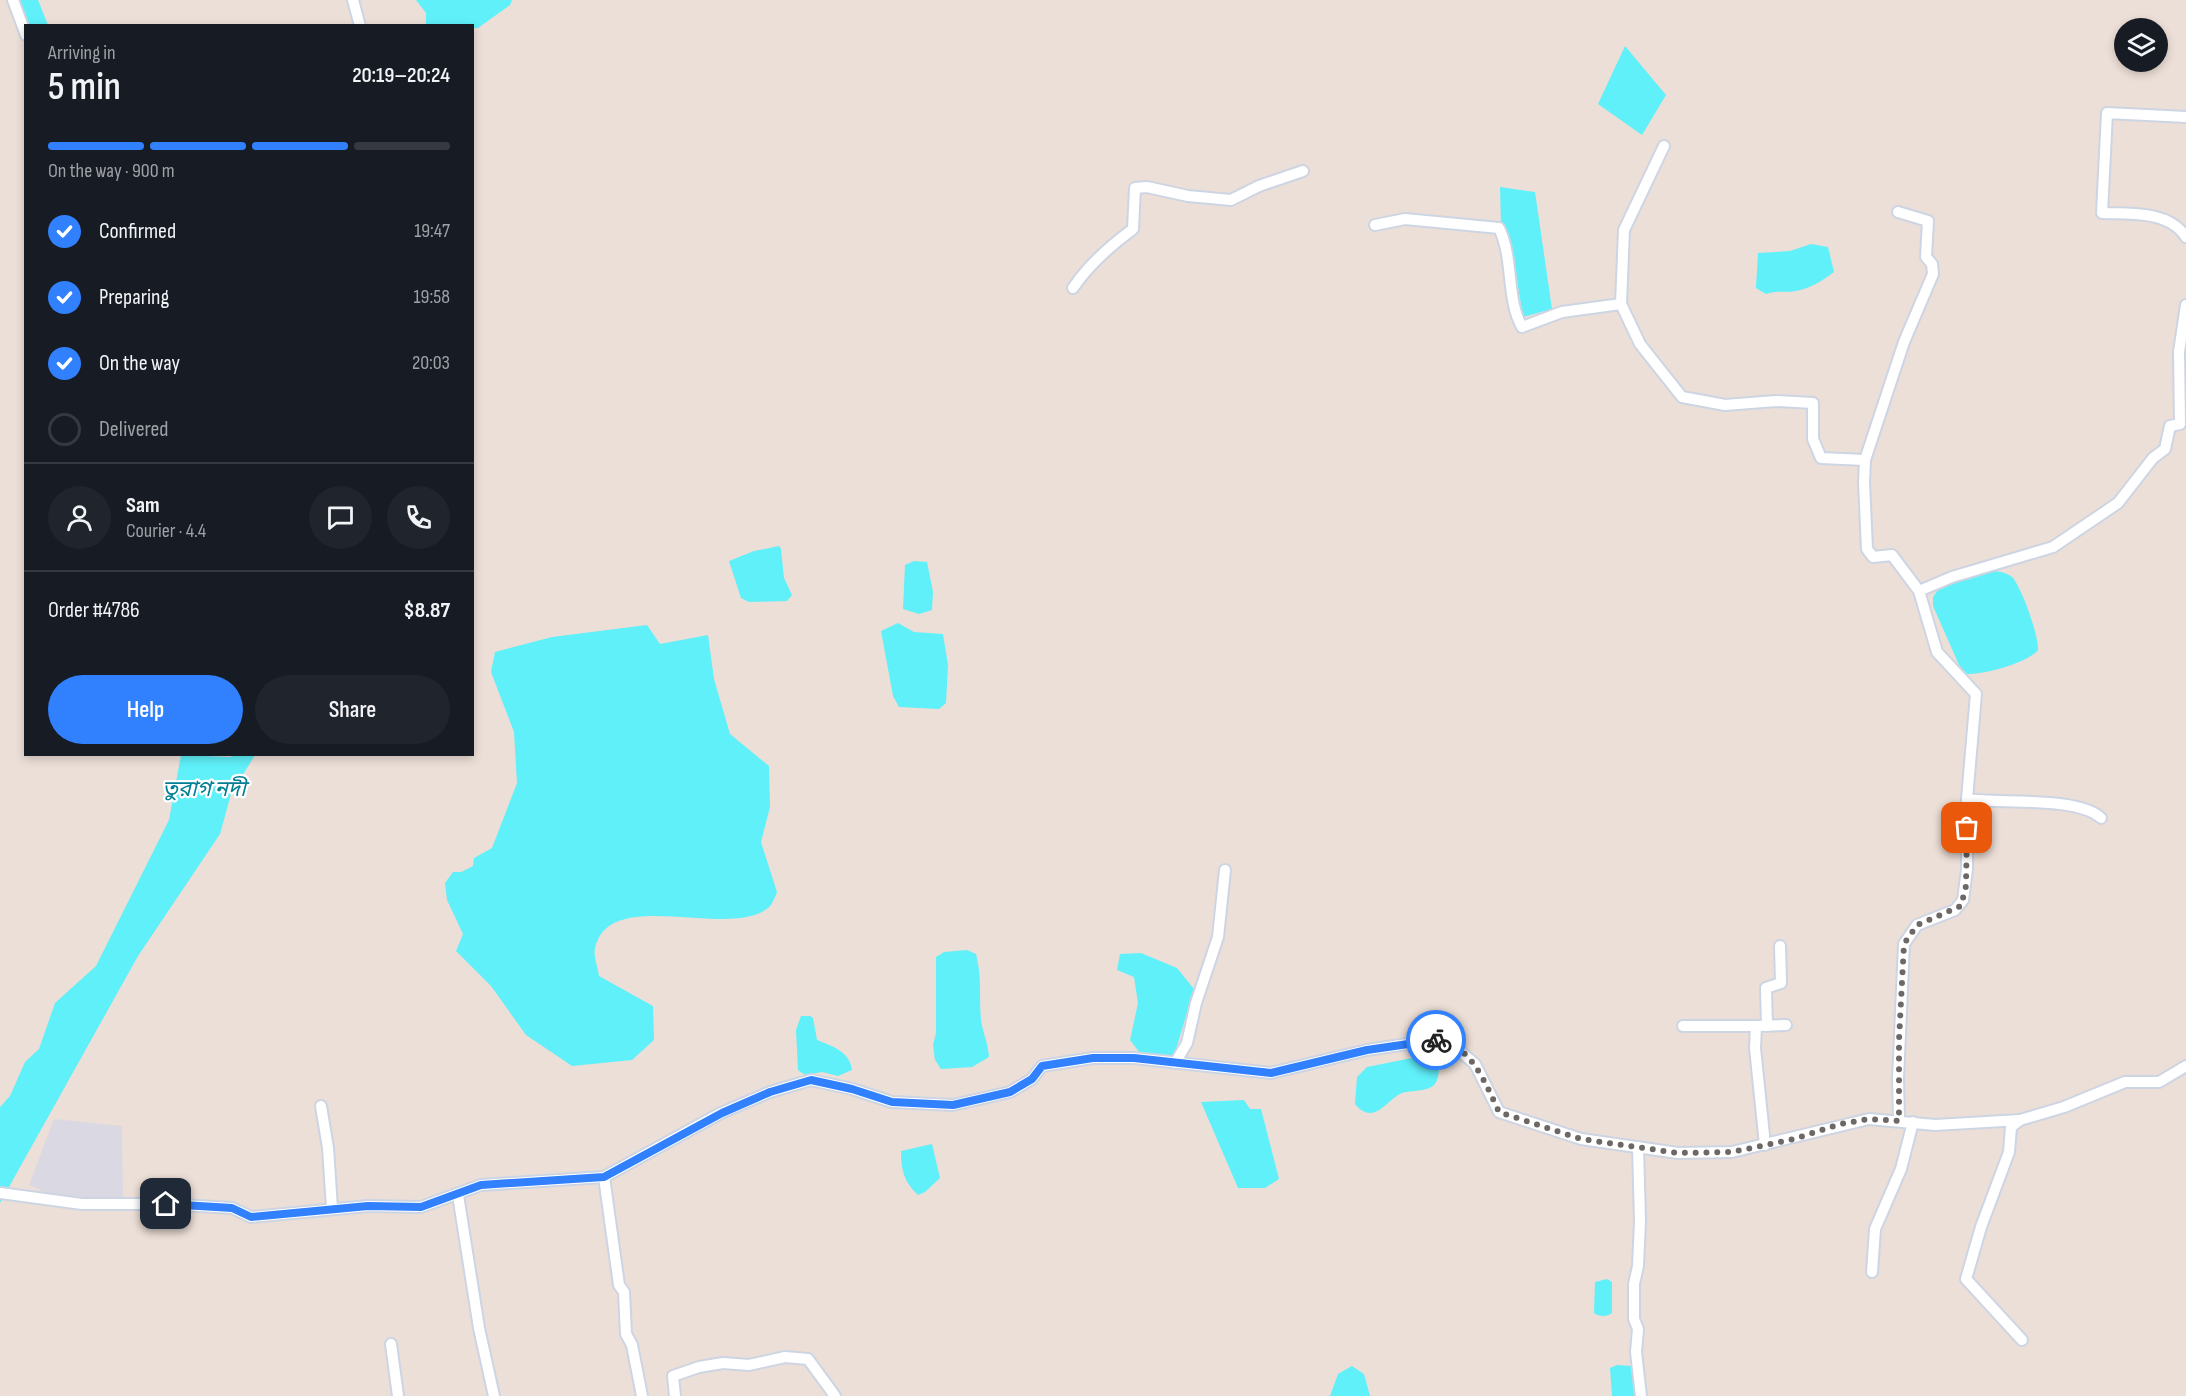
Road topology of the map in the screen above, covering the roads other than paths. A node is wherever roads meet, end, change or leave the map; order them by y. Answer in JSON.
{"nodes":[{"id":1,"x":13,"y":0,"type":"edge"},
{"id":2,"x":353,"y":0,"type":"edge"},
{"id":3,"x":359,"y":24,"type":"edge"},
{"id":4,"x":24,"y":30,"type":"edge"},
{"id":5,"x":2186,"y":117,"type":"edge"},
{"id":6,"x":1664,"y":146,"type":"dead end"},
{"id":7,"x":1303,"y":171,"type":"dead end"},
{"id":8,"x":1898,"y":212,"type":"dead end"},
{"id":9,"x":1376,"y":225,"type":"dead end"},
{"id":10,"x":2186,"y":237,"type":"edge"},
{"id":11,"x":1073,"y":288,"type":"dead end"},
{"id":12,"x":1622,"y":304,"type":"junction"},
{"id":13,"x":2186,"y":305,"type":"edge"},
{"id":14,"x":1865,"y":460,"type":"junction"},
{"id":15,"x":1919,"y":591,"type":"junction"},
{"id":16,"x":1967,"y":800,"type":"junction"},
{"id":17,"x":2101,"y":818,"type":"dead end"},
{"id":18,"x":1225,"y":870,"type":"dead end"},
{"id":19,"x":1780,"y":946,"type":"dead end"},
{"id":20,"x":1786,"y":1025,"type":"dead end"},
{"id":21,"x":1683,"y":1026,"type":"dead end"},
{"id":22,"x":1761,"y":1026,"type":"junction"},
{"id":23,"x":1175,"y":1063,"type":"junction"},
{"id":24,"x":2186,"y":1066,"type":"edge"},
{"id":25,"x":321,"y":1106,"type":"dead end"},
{"id":26,"x":2020,"y":1120,"type":"junction"},
{"id":27,"x":1899,"y":1121,"type":"junction"},
{"id":28,"x":1913,"y":1122,"type":"junction"},
{"id":29,"x":1765,"y":1145,"type":"junction"},
{"id":30,"x":1638,"y":1147,"type":"junction"},
{"id":31,"x":604,"y":1177,"type":"junction"},
{"id":32,"x":3,"y":1193,"type":"edge"},
{"id":33,"x":458,"y":1195,"type":"junction"},
{"id":34,"x":332,"y":1208,"type":"junction"},
{"id":35,"x":1872,"y":1272,"type":"dead end"},
{"id":36,"x":2022,"y":1340,"type":"dead end"},
{"id":37,"x":391,"y":1344,"type":"dead end"},
{"id":38,"x":398,"y":1396,"type":"edge"},
{"id":39,"x":494,"y":1396,"type":"edge"},
{"id":40,"x":642,"y":1396,"type":"edge"},
{"id":41,"x":675,"y":1396,"type":"edge"},
{"id":42,"x":835,"y":1396,"type":"edge"},
{"id":43,"x":1641,"y":1396,"type":"edge"}],
"edges":[{"from":1,"to":4,"type":"street"},
{"from":2,"to":3,"type":"street"},
{"from":5,"to":10,"type":"street"},
{"from":6,"to":12,"type":"street"},
{"from":7,"to":11,"type":"street"},
{"from":8,"to":14,"type":"street"},
{"from":9,"to":12,"type":"street"},
{"from":12,"to":14,"type":"street"},
{"from":13,"to":15,"type":"street"},
{"from":14,"to":15,"type":"street"},
{"from":15,"to":16,"type":"street"},
{"from":16,"to":17,"type":"street"},
{"from":16,"to":27,"type":"street"},
{"from":18,"to":23,"type":"street"},
{"from":19,"to":22,"type":"street"},
{"from":20,"to":22,"type":"street"},
{"from":21,"to":22,"type":"street"},
{"from":22,"to":29,"type":"street"},
{"from":23,"to":30,"type":"street"},
{"from":23,"to":31,"type":"street"},
{"from":24,"to":26,"type":"street"},
{"from":25,"to":34,"type":"street"},
{"from":26,"to":28,"type":"street"},
{"from":26,"to":36,"type":"street"},
{"from":27,"to":28,"type":"street"},
{"from":27,"to":29,"type":"street"},
{"from":28,"to":35,"type":"street"},
{"from":29,"to":30,"type":"street"},
{"from":30,"to":43,"type":"street"},
{"from":31,"to":33,"type":"street"},
{"from":31,"to":40,"type":"street"},
{"from":32,"to":34,"type":"street"},
{"from":33,"to":34,"type":"street"},
{"from":33,"to":39,"type":"street"},
{"from":37,"to":38,"type":"street"},
{"from":41,"to":42,"type":"street"}]}
